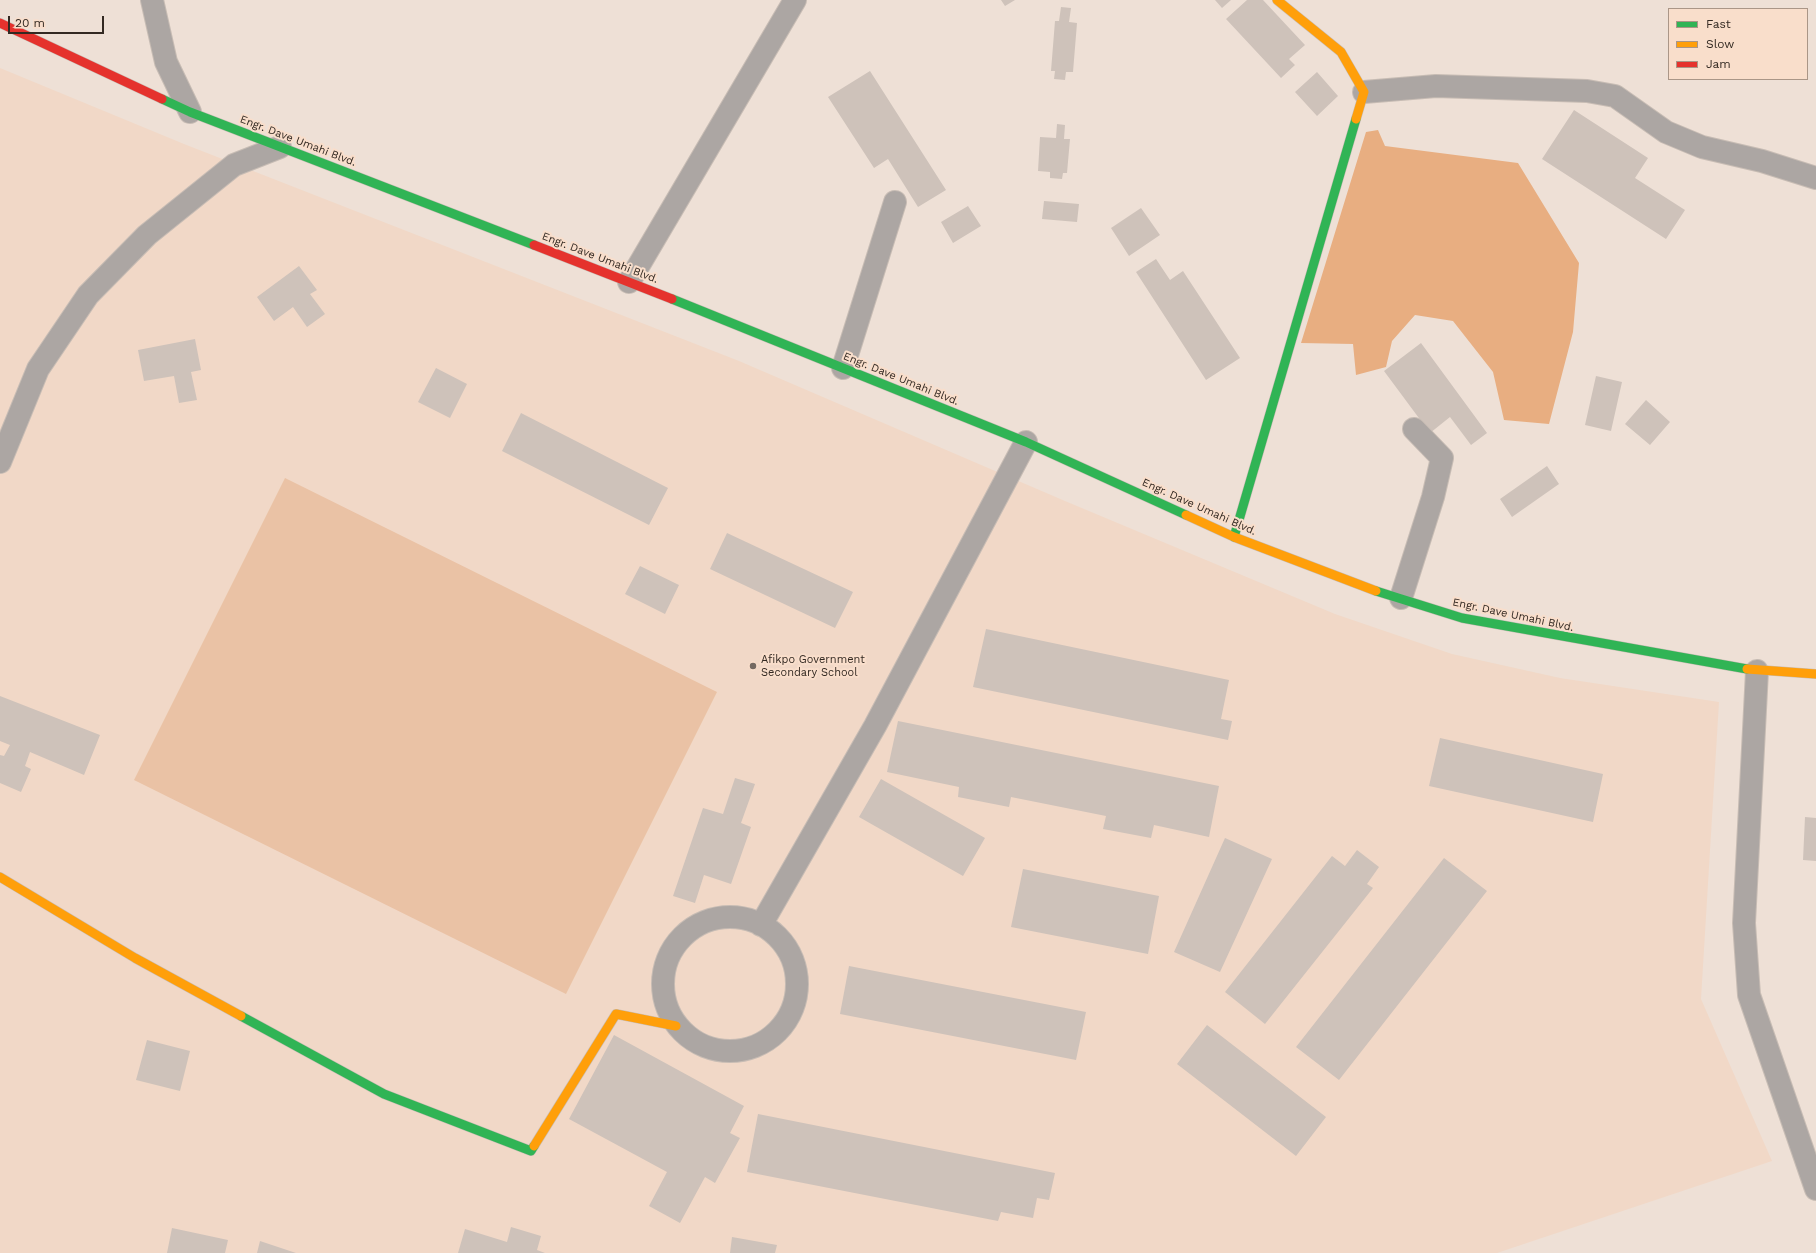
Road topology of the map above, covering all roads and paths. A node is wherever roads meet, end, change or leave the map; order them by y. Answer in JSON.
{"nodes":[{"id":1,"x":152,"y":0,"type":"edge"},
{"id":2,"x":795,"y":0,"type":"edge"},
{"id":3,"x":1277,"y":0,"type":"edge"},
{"id":4,"x":0,"y":22,"type":"edge"},
{"id":5,"x":1364,"y":92,"type":"junction"},
{"id":6,"x":190,"y":112,"type":"junction"},
{"id":7,"x":280,"y":147,"type":"junction"},
{"id":8,"x":1816,"y":178,"type":"edge"},
{"id":9,"x":895,"y":202,"type":"dead end"},
{"id":10,"x":629,"y":282,"type":"junction"},
{"id":11,"x":843,"y":368,"type":"junction"},
{"id":12,"x":1414,"y":429,"type":"dead end"},
{"id":13,"x":1026,"y":442,"type":"junction"},
{"id":14,"x":0,"y":462,"type":"edge"},
{"id":15,"x":1234,"y":537,"type":"junction"},
{"id":16,"x":1401,"y":598,"type":"junction"},
{"id":17,"x":1757,"y":671,"type":"junction"},
{"id":18,"x":1816,"y":674,"type":"edge"},
{"id":19,"x":0,"y":877,"type":"edge"},
{"id":20,"x":761,"y":925,"type":"junction"},
{"id":21,"x":676,"y":1026,"type":"junction"},
{"id":22,"x":1816,"y":1189,"type":"edge"}],
"edges":[{"from":1,"to":6,"type":"street"},
{"from":2,"to":10,"type":"street"},
{"from":3,"to":5,"type":"street"},
{"from":4,"to":6,"type":"street","name":"Engr. Dave Umahi Blvd."},
{"from":5,"to":8,"type":"street"},
{"from":5,"to":15,"type":"street"},
{"from":6,"to":7,"type":"street","name":"Engr. Dave Umahi Blvd."},
{"from":7,"to":10,"type":"street","name":"Engr. Dave Umahi Blvd."},
{"from":7,"to":14,"type":"street"},
{"from":9,"to":11,"type":"street"},
{"from":10,"to":11,"type":"street","name":"Engr. Dave Umahi Blvd."},
{"from":11,"to":13,"type":"street","name":"Engr. Dave Umahi Blvd."},
{"from":12,"to":16,"type":"street"},
{"from":13,"to":15,"type":"street","name":"Engr. Dave Umahi Blvd."},
{"from":13,"to":20,"type":"street"},
{"from":15,"to":16,"type":"street","name":"Engr. Dave Umahi Blvd."},
{"from":16,"to":17,"type":"street","name":"Engr. Dave Umahi Blvd."},
{"from":17,"to":18,"type":"street","name":"Engr. Dave Umahi Blvd."},
{"from":17,"to":22,"type":"street"},
{"from":19,"to":21,"type":"street"},
{"from":20,"to":21,"type":"street"},
{"from":20,"to":21,"type":"street"}]}
